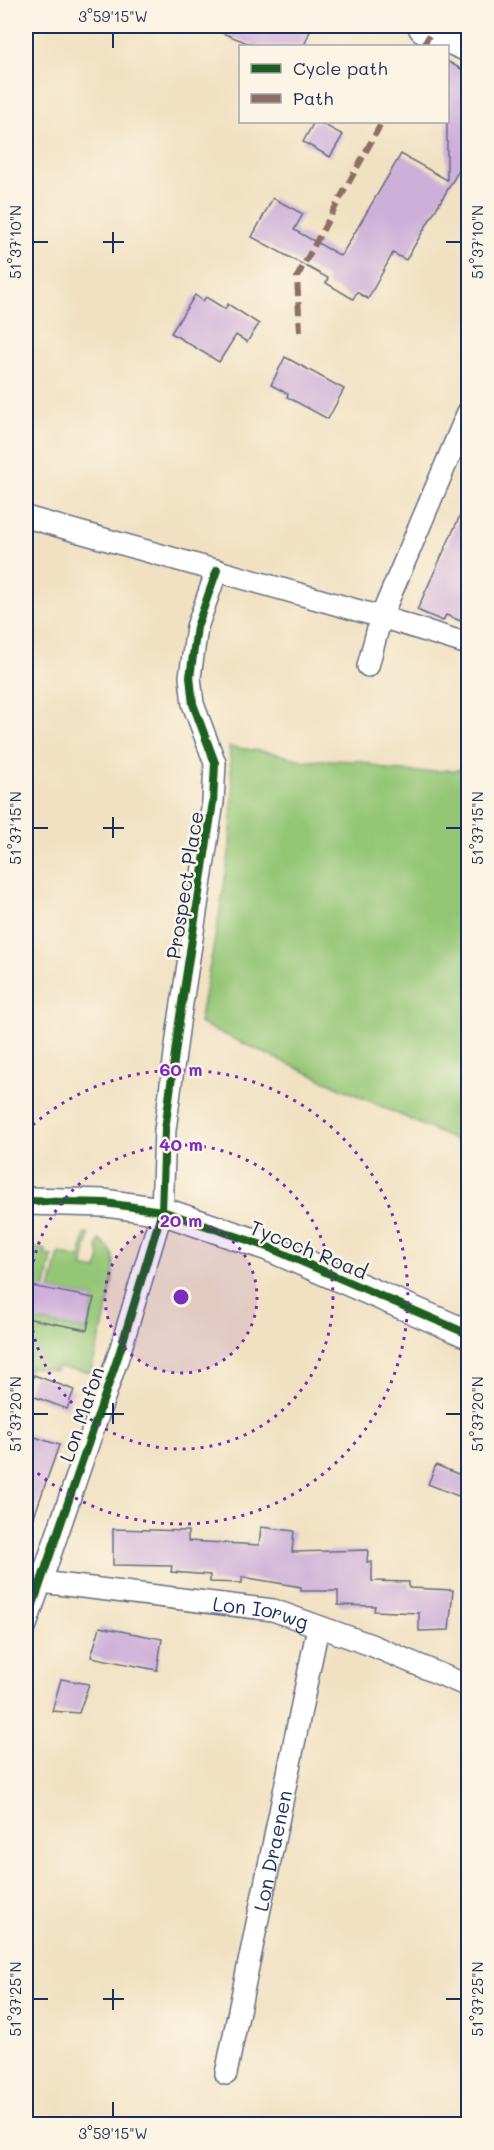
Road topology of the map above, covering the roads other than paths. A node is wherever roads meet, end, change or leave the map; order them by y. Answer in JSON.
{"nodes":[{"id":1,"x":425,"y":26,"type":"edge"},
{"id":2,"x":468,"y":45,"type":"edge"},
{"id":3,"x":468,"y":412,"type":"edge"},
{"id":4,"x":26,"y":517,"type":"edge"},
{"id":5,"x":217,"y":570,"type":"junction"},
{"id":6,"x":381,"y":617,"type":"junction"},
{"id":7,"x":468,"y":644,"type":"edge"},
{"id":8,"x":368,"y":666,"type":"dead end"},
{"id":9,"x":26,"y":1202,"type":"edge"},
{"id":10,"x":162,"y":1211,"type":"junction"},
{"id":11,"x":468,"y":1334,"type":"edge"},
{"id":12,"x":41,"y":1582,"type":"junction"},
{"id":13,"x":26,"y":1625,"type":"edge"},
{"id":14,"x":318,"y":1627,"type":"junction"},
{"id":15,"x":468,"y":1686,"type":"edge"},
{"id":16,"x":226,"y":2074,"type":"dead end"}],
"edges":[{"from":1,"to":2,"type":"main road"},
{"from":3,"to":6,"type":"street"},
{"from":4,"to":5,"type":"street"},
{"from":5,"to":6,"type":"street"},
{"from":5,"to":10,"type":"street","name":"Prospect Place"},
{"from":6,"to":7,"type":"street"},
{"from":6,"to":8,"type":"street"},
{"from":9,"to":10,"type":"street","name":"Tycoch Road"},
{"from":10,"to":11,"type":"street","name":"Tycoch Road"},
{"from":10,"to":12,"type":"street","name":"Lon Mafon"},
{"from":12,"to":13,"type":"street","name":"Lon Mafon"},
{"from":12,"to":14,"type":"street","name":"Lon Iorwg"},
{"from":14,"to":15,"type":"street","name":"Lon Iorwg"},
{"from":14,"to":16,"type":"street","name":"Lon Draenen"}]}
